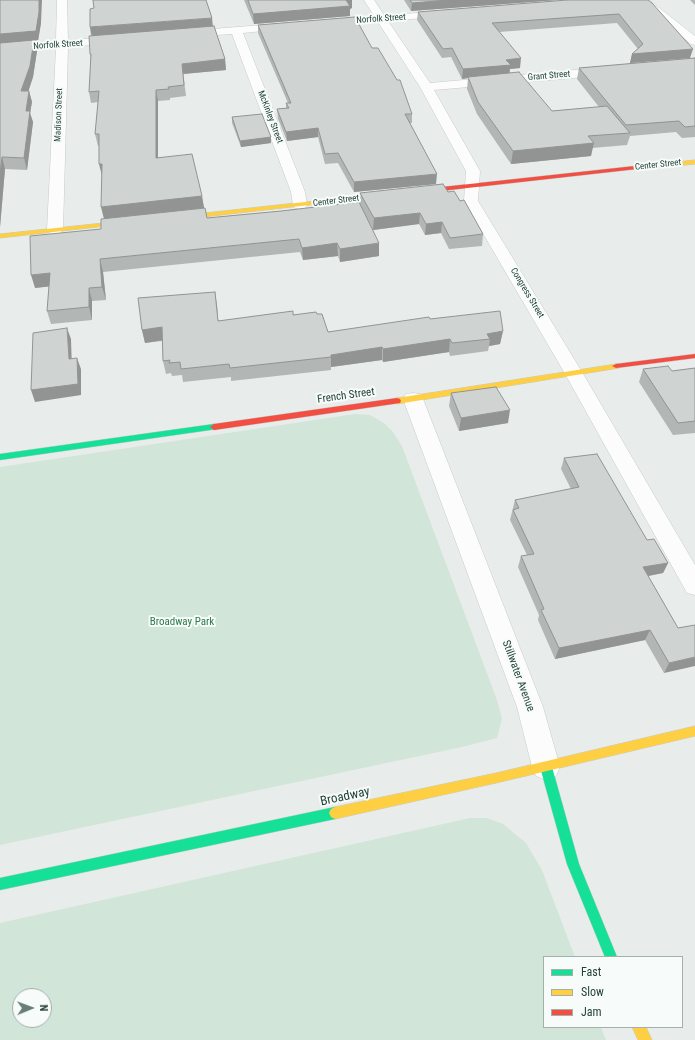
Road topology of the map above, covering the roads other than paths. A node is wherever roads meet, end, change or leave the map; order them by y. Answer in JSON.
{"nodes":[{"id":1,"x":62,"y":0,"type":"edge"},
{"id":2,"x":369,"y":0,"type":"edge"},
{"id":3,"x":643,"y":0,"type":"edge"},
{"id":4,"x":459,"y":12,"type":"edge"},
{"id":5,"x":380,"y":19,"type":"junction"},
{"id":6,"x":316,"y":24,"type":"edge"},
{"id":7,"x":300,"y":25,"type":"edge"},
{"id":8,"x":236,"y":30,"type":"junction"},
{"id":9,"x":173,"y":35,"type":"edge"},
{"id":10,"x":125,"y":40,"type":"edge"},
{"id":11,"x":695,"y":42,"type":"edge"},
{"id":12,"x":62,"y":45,"type":"junction"},
{"id":13,"x":0,"y":49,"type":"edge"},
{"id":14,"x":617,"y":70,"type":"edge"},
{"id":15,"x":426,"y":87,"type":"junction"},
{"id":16,"x":695,"y":162,"type":"edge"},
{"id":17,"x":471,"y":185,"type":"junction"},
{"id":18,"x":300,"y":206,"type":"junction"},
{"id":19,"x":165,"y":219,"type":"edge"},
{"id":20,"x":142,"y":221,"type":"edge"},
{"id":21,"x":54,"y":230,"type":"junction"},
{"id":22,"x":0,"y":236,"type":"edge"},
{"id":23,"x":695,"y":356,"type":"edge"},
{"id":24,"x":573,"y":372,"type":"junction"},
{"id":25,"x":413,"y":399,"type":"junction"},
{"id":26,"x":0,"y":457,"type":"edge"},
{"id":27,"x":695,"y":586,"type":"edge"},
{"id":28,"x":695,"y":731,"type":"edge"},
{"id":29,"x":546,"y":767,"type":"junction"},
{"id":30,"x":0,"y":884,"type":"edge"},
{"id":31,"x":611,"y":956,"type":"edge"},
{"id":32,"x":639,"y":1028,"type":"edge"},
{"id":33,"x":645,"y":1040,"type":"edge"}],
"edges":[{"from":1,"to":12,"type":"street","name":"Madison Street"},
{"from":2,"to":5,"type":"street","name":"Congress Street"},
{"from":3,"to":11,"type":"street"},
{"from":4,"to":5,"type":"street","name":"Norfolk Street"},
{"from":5,"to":6,"type":"street","name":"Norfolk Street"},
{"from":5,"to":15,"type":"street","name":"Congress Street"},
{"from":7,"to":8,"type":"street"},
{"from":8,"to":9,"type":"street"},
{"from":8,"to":18,"type":"street","name":"McKinley Street"},
{"from":10,"to":12,"type":"street","name":"Norfolk Street"},
{"from":12,"to":13,"type":"street","name":"Norfolk Street"},
{"from":12,"to":21,"type":"street","name":"Madison Street"},
{"from":14,"to":15,"type":"street","name":"Grant Street"},
{"from":15,"to":17,"type":"street","name":"Congress Street"},
{"from":16,"to":17,"type":"street","name":"Center Street"},
{"from":17,"to":18,"type":"street","name":"Center Street"},
{"from":17,"to":24,"type":"street","name":"Congress Street"},
{"from":18,"to":19,"type":"street","name":"Center Street"},
{"from":20,"to":21,"type":"street"},
{"from":21,"to":22,"type":"street"},
{"from":23,"to":24,"type":"street","name":"French Street"},
{"from":24,"to":25,"type":"street","name":"French Street"},
{"from":24,"to":27,"type":"street","name":"Congress Street"},
{"from":25,"to":26,"type":"street","name":"French Street"},
{"from":25,"to":29,"type":"street","name":"Stillwater Avenue"},
{"from":28,"to":29,"type":"street","name":"Broadway"},
{"from":29,"to":30,"type":"street","name":"Broadway"},
{"from":29,"to":31,"type":"street","name":"Stillwater Avenue"},
{"from":32,"to":33,"type":"street"}]}
